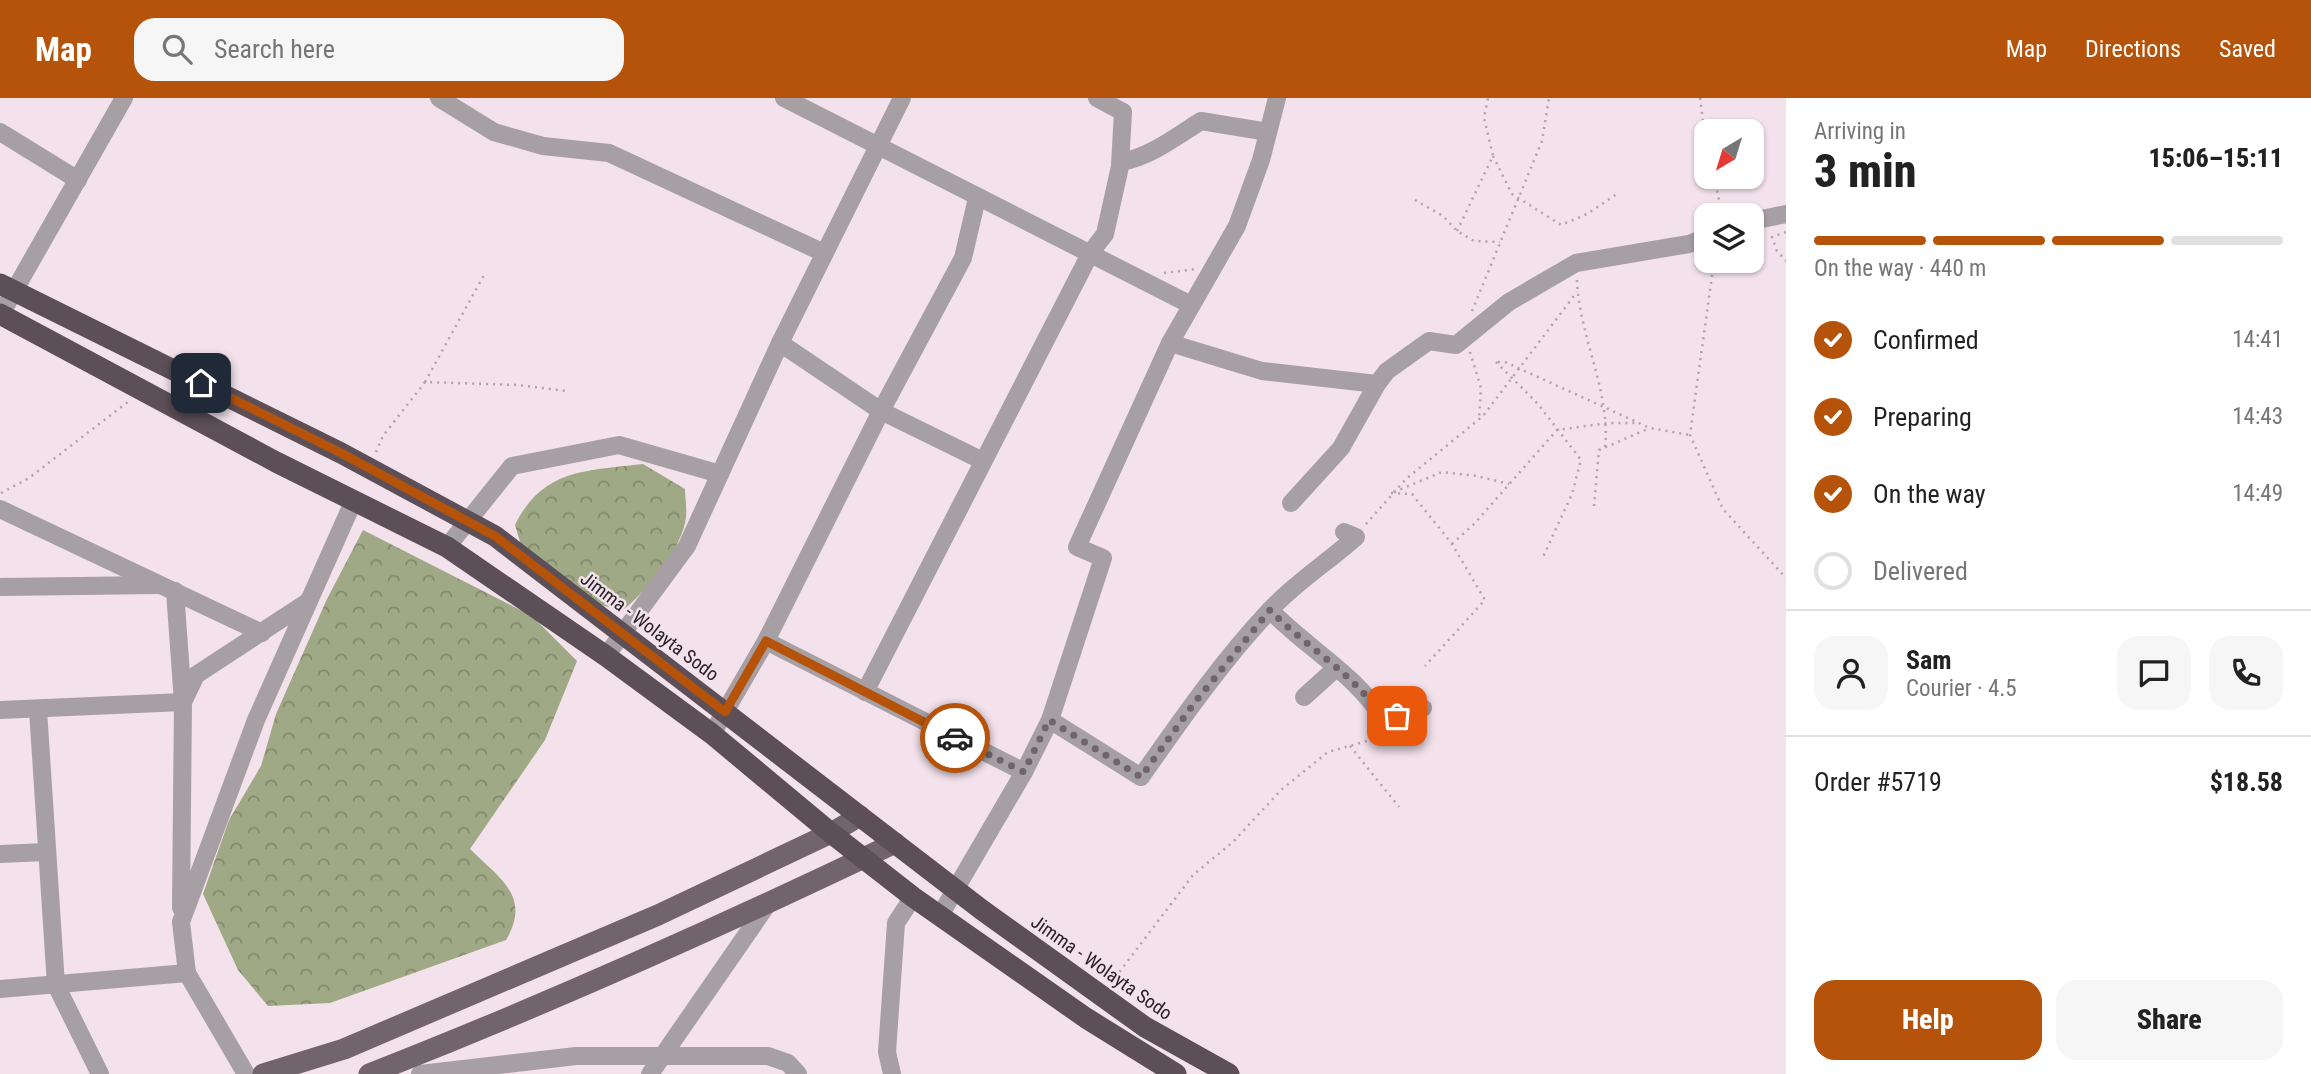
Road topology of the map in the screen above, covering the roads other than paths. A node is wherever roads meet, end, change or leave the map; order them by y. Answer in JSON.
{"nodes":[{"id":1,"x":124,"y":98,"type":"edge"},
{"id":2,"x":439,"y":98,"type":"edge"},
{"id":3,"x":784,"y":98,"type":"edge"},
{"id":4,"x":902,"y":98,"type":"edge"},
{"id":5,"x":1097,"y":98,"type":"edge"},
{"id":6,"x":1277,"y":98,"type":"edge"},
{"id":7,"x":0,"y":132,"type":"edge"},
{"id":8,"x":1268,"y":132,"type":"junction"},
{"id":9,"x":878,"y":143,"type":"junction"},
{"id":10,"x":1120,"y":165,"type":"junction"},
{"id":11,"x":78,"y":180,"type":"junction"},
{"id":12,"x":977,"y":198,"type":"junction"},
{"id":13,"x":1786,"y":214,"type":"edge"},
{"id":14,"x":1764,"y":219,"type":"edge"},
{"id":15,"x":1694,"y":242,"type":"edge"},
{"id":16,"x":1091,"y":252,"type":"junction"},
{"id":17,"x":824,"y":253,"type":"junction"},
{"id":18,"x":7,"y":287,"type":"edge"},
{"id":19,"x":1191,"y":305,"type":"junction"},
{"id":20,"x":1,"y":314,"type":"edge"},
{"id":21,"x":780,"y":343,"type":"junction"},
{"id":22,"x":1170,"y":343,"type":"junction"},
{"id":23,"x":1377,"y":384,"type":"junction"},
{"id":24,"x":881,"y":411,"type":"junction"},
{"id":25,"x":983,"y":461,"type":"junction"},
{"id":26,"x":720,"y":474,"type":"junction"},
{"id":27,"x":355,"y":499,"type":"junction"},
{"id":28,"x":1291,"y":503,"type":"dead end"},
{"id":29,"x":0,"y":509,"type":"edge"},
{"id":30,"x":468,"y":521,"type":"junction"},
{"id":31,"x":1350,"y":535,"type":"road end"},
{"id":32,"x":447,"y":547,"type":"junction"},
{"id":33,"x":0,"y":587,"type":"edge"},
{"id":34,"x":168,"y":588,"type":"junction"},
{"id":35,"x":306,"y":603,"type":"junction"},
{"id":36,"x":1270,"y":610,"type":"junction"},
{"id":37,"x":262,"y":633,"type":"junction"},
{"id":38,"x":623,"y":634,"type":"junction"},
{"id":39,"x":766,"y":641,"type":"junction"},
{"id":40,"x":606,"y":656,"type":"junction"},
{"id":41,"x":1335,"y":669,"type":"junction"},
{"id":42,"x":865,"y":692,"type":"junction"},
{"id":43,"x":1304,"y":697,"type":"dead end"},
{"id":44,"x":183,"y":702,"type":"junction"},
{"id":45,"x":1423,"y":708,"type":"dead end"},
{"id":46,"x":0,"y":710,"type":"edge"},
{"id":47,"x":38,"y":710,"type":"junction"},
{"id":48,"x":725,"y":712,"type":"junction"},
{"id":49,"x":1049,"y":720,"type":"junction"},
{"id":50,"x":712,"y":734,"type":"junction"},
{"id":51,"x":1024,"y":772,"type":"junction"},
{"id":52,"x":860,"y":816,"type":"junction"},
{"id":53,"x":831,"y":834,"type":"junction"},
{"id":54,"x":895,"y":842,"type":"junction"},
{"id":55,"x":45,"y":852,"type":"junction"},
{"id":56,"x":0,"y":854,"type":"edge"},
{"id":57,"x":862,"y":858,"type":"junction"},
{"id":58,"x":957,"y":890,"type":"junction"},
{"id":59,"x":913,"y":897,"type":"junction"},
{"id":60,"x":767,"y":905,"type":"junction"},
{"id":61,"x":941,"y":914,"type":"junction"},
{"id":62,"x":181,"y":922,"type":"junction"},
{"id":63,"x":187,"y":973,"type":"junction"},
{"id":64,"x":56,"y":985,"type":"junction"},
{"id":65,"x":0,"y":989,"type":"edge"},
{"id":66,"x":576,"y":1056,"type":"junction"},
{"id":67,"x":662,"y":1056,"type":"junction"},
{"id":68,"x":100,"y":1074,"type":"edge"},
{"id":69,"x":246,"y":1074,"type":"edge"},
{"id":70,"x":262,"y":1074,"type":"edge"},
{"id":71,"x":369,"y":1074,"type":"edge"},
{"id":72,"x":421,"y":1074,"type":"edge"},
{"id":73,"x":588,"y":1074,"type":"edge"},
{"id":74,"x":650,"y":1074,"type":"edge"},
{"id":75,"x":798,"y":1074,"type":"edge"},
{"id":76,"x":892,"y":1074,"type":"edge"},
{"id":77,"x":1176,"y":1074,"type":"edge"},
{"id":78,"x":1229,"y":1074,"type":"edge"}],
"edges":[{"from":1,"to":11,"type":"street"},
{"from":2,"to":17,"type":"street"},
{"from":3,"to":9,"type":"street"},
{"from":4,"to":9,"type":"street"},
{"from":5,"to":10,"type":"street"},
{"from":6,"to":8,"type":"street"},
{"from":7,"to":11,"type":"street"},
{"from":8,"to":10,"type":"street"},
{"from":8,"to":19,"type":"street"},
{"from":9,"to":12,"type":"street"},
{"from":9,"to":17,"type":"street"},
{"from":10,"to":16,"type":"street"},
{"from":11,"to":18,"type":"street"},
{"from":12,"to":16,"type":"street"},
{"from":12,"to":24,"type":"street"},
{"from":13,"to":14,"type":"street"},
{"from":15,"to":23,"type":"street"},
{"from":16,"to":19,"type":"street"},
{"from":16,"to":25,"type":"street"},
{"from":17,"to":21,"type":"street"},
{"from":18,"to":20,"type":"street"},
{"from":18,"to":30,"type":"highway","name":"Jimma - Wolayta Sodo"},
{"from":19,"to":22,"type":"street"},
{"from":20,"to":27,"type":"highway"},
{"from":21,"to":24,"type":"street"},
{"from":21,"to":26,"type":"street"},
{"from":22,"to":23,"type":"street"},
{"from":22,"to":49,"type":"street"},
{"from":23,"to":28,"type":"street"},
{"from":24,"to":25,"type":"street"},
{"from":24,"to":39,"type":"street"},
{"from":25,"to":42,"type":"street"},
{"from":26,"to":30,"type":"street"},
{"from":26,"to":38,"type":"street"},
{"from":27,"to":32,"type":"highway"},
{"from":27,"to":35,"type":"street"},
{"from":29,"to":34,"type":"street"},
{"from":30,"to":32,"type":"street"},
{"from":30,"to":38,"type":"highway","name":"Jimma - Wolayta Sodo"},
{"from":31,"to":36,"type":"street"},
{"from":32,"to":40,"type":"highway"},
{"from":33,"to":34,"type":"street"},
{"from":34,"to":37,"type":"street"},
{"from":34,"to":44,"type":"street"},
{"from":35,"to":37,"type":"street"},
{"from":35,"to":62,"type":"street"},
{"from":36,"to":41,"type":"street"},
{"from":36,"to":49,"type":"street"},
{"from":37,"to":44,"type":"street"},
{"from":38,"to":40,"type":"street"},
{"from":38,"to":48,"type":"highway","name":"Jimma - Wolayta Sodo"},
{"from":39,"to":42,"type":"street"},
{"from":39,"to":48,"type":"street"},
{"from":40,"to":50,"type":"highway"},
{"from":41,"to":43,"type":"street"},
{"from":41,"to":45,"type":"street"},
{"from":42,"to":51,"type":"street"},
{"from":44,"to":47,"type":"street"},
{"from":44,"to":62,"type":"street"},
{"from":46,"to":47,"type":"street"},
{"from":47,"to":55,"type":"street"},
{"from":48,"to":50,"type":"street"},
{"from":48,"to":52,"type":"highway","name":"Jimma - Wolayta Sodo"},
{"from":49,"to":51,"type":"street"},
{"from":50,"to":53,"type":"highway"},
{"from":51,"to":58,"type":"street"},
{"from":52,"to":53,"type":"main road"},
{"from":52,"to":54,"type":"highway","name":"Jimma - Wolayta Sodo"},
{"from":53,"to":57,"type":"highway"},
{"from":53,"to":70,"type":"main road"},
{"from":54,"to":57,"type":"main road"},
{"from":54,"to":58,"type":"highway","name":"Jimma - Wolayta Sodo"},
{"from":55,"to":56,"type":"street"},
{"from":55,"to":64,"type":"street"},
{"from":57,"to":59,"type":"highway"},
{"from":57,"to":60,"type":"main road"},
{"from":58,"to":61,"type":"street"},
{"from":58,"to":78,"type":"highway","name":"Jimma - Wolayta Sodo"},
{"from":59,"to":61,"type":"highway"},
{"from":59,"to":76,"type":"street"},
{"from":60,"to":67,"type":"street"},
{"from":60,"to":71,"type":"main road"},
{"from":61,"to":77,"type":"highway"},
{"from":62,"to":63,"type":"street"},
{"from":63,"to":64,"type":"street"},
{"from":63,"to":69,"type":"street"},
{"from":64,"to":65,"type":"street"},
{"from":64,"to":68,"type":"street"},
{"from":66,"to":67,"type":"street"},
{"from":66,"to":72,"type":"street"},
{"from":66,"to":73,"type":"street"},
{"from":67,"to":74,"type":"street"},
{"from":67,"to":75,"type":"street"}]}
